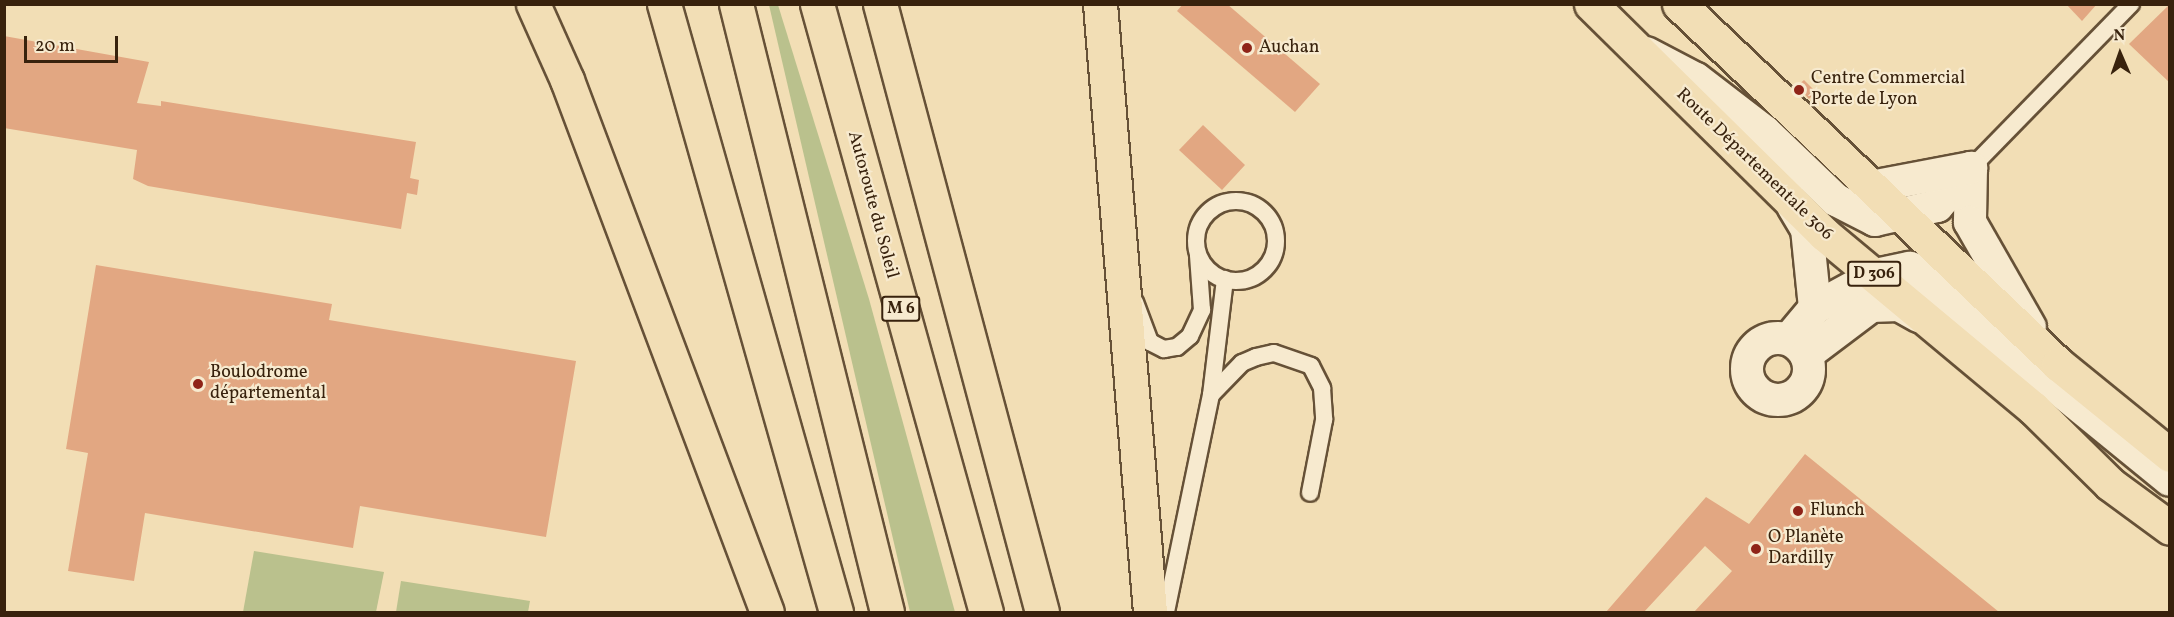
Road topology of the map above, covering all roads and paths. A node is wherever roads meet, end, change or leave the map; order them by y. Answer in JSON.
{"nodes":[{"id":1,"x":533,"y":4,"type":"edge"},
{"id":2,"x":664,"y":4,"type":"edge"},
{"id":3,"x":817,"y":4,"type":"edge"},
{"id":4,"x":880,"y":4,"type":"edge"},
{"id":5,"x":1100,"y":4,"type":"edge"},
{"id":6,"x":1591,"y":4,"type":"edge"},
{"id":7,"x":1678,"y":4,"type":"edge"},
{"id":8,"x":2131,"y":4,"type":"edge"},
{"id":9,"x":737,"y":9,"type":"edge"},
{"id":10,"x":1631,"y":45,"type":"junction"},
{"id":11,"x":1971,"y":168,"type":"junction"},
{"id":12,"x":1871,"y":188,"type":"junction"},
{"id":13,"x":1792,"y":203,"type":"junction"},
{"id":14,"x":1902,"y":216,"type":"junction"},
{"id":15,"x":1198,"y":251,"type":"junction"},
{"id":16,"x":1124,"y":274,"type":"junction"},
{"id":17,"x":1876,"y":275,"type":"junction"},
{"id":18,"x":1225,"y":279,"type":"junction"},
{"id":19,"x":1815,"y":308,"type":"junction"},
{"id":20,"x":1919,"y":316,"type":"junction"},
{"id":21,"x":2058,"y":364,"type":"junction"},
{"id":22,"x":1211,"y":395,"type":"junction"},
{"id":23,"x":2169,"y":455,"type":"edge"},
{"id":24,"x":2169,"y":480,"type":"edge"},
{"id":25,"x":1310,"y":493,"type":"dead end"},
{"id":26,"x":2169,"y":528,"type":"edge"},
{"id":27,"x":767,"y":612,"type":"edge"},
{"id":28,"x":836,"y":612,"type":"edge"},
{"id":29,"x":887,"y":612,"type":"edge"},
{"id":30,"x":986,"y":612,"type":"edge"},
{"id":31,"x":1042,"y":612,"type":"edge"},
{"id":32,"x":1150,"y":612,"type":"edge"},
{"id":33,"x":1166,"y":612,"type":"edge"}],
"edges":[{"from":1,"to":27,"type":"main road"},
{"from":2,"to":28,"type":"main road"},
{"from":3,"to":30,"type":"main road","name":"Autoroute du Soleil","number":"M 6"},
{"from":4,"to":31,"type":"main road"},
{"from":5,"to":16,"type":"main road"},
{"from":6,"to":10,"type":"main road","name":"Route Départementale 306","number":"D 306"},
{"from":7,"to":12,"type":"main road"},
{"from":8,"to":11,"type":"lane"},
{"from":9,"to":29,"type":"main road"},
{"from":10,"to":13,"type":"main road","name":"Route Départementale 306","number":"D 306"},
{"from":10,"to":14,"type":"street"},
{"from":11,"to":12,"type":"street"},
{"from":11,"to":14,"type":"street"},
{"from":11,"to":21,"type":"street"},
{"from":12,"to":14,"type":"main road"},
{"from":13,"to":17,"type":"main road","name":"Route Départementale 306","number":"D 306"},
{"from":13,"to":19,"type":"street"},
{"from":14,"to":21,"type":"main road"},
{"from":15,"to":16,"type":"lane"},
{"from":15,"to":18,"type":"lane"},
{"from":15,"to":18,"type":"lane"},
{"from":16,"to":32,"type":"main road"},
{"from":17,"to":19,"type":"street"},
{"from":17,"to":20,"type":"main road","name":"Route Départementale 306","number":"D 306"},
{"from":17,"to":24,"type":"street"},
{"from":18,"to":22,"type":"lane"},
{"from":19,"to":20,"type":"street"},
{"from":20,"to":26,"type":"main road","name":"Route Départementale 306","number":"D 306"},
{"from":21,"to":23,"type":"main road"},
{"from":22,"to":25,"type":"lane"},
{"from":22,"to":33,"type":"lane"}]}
